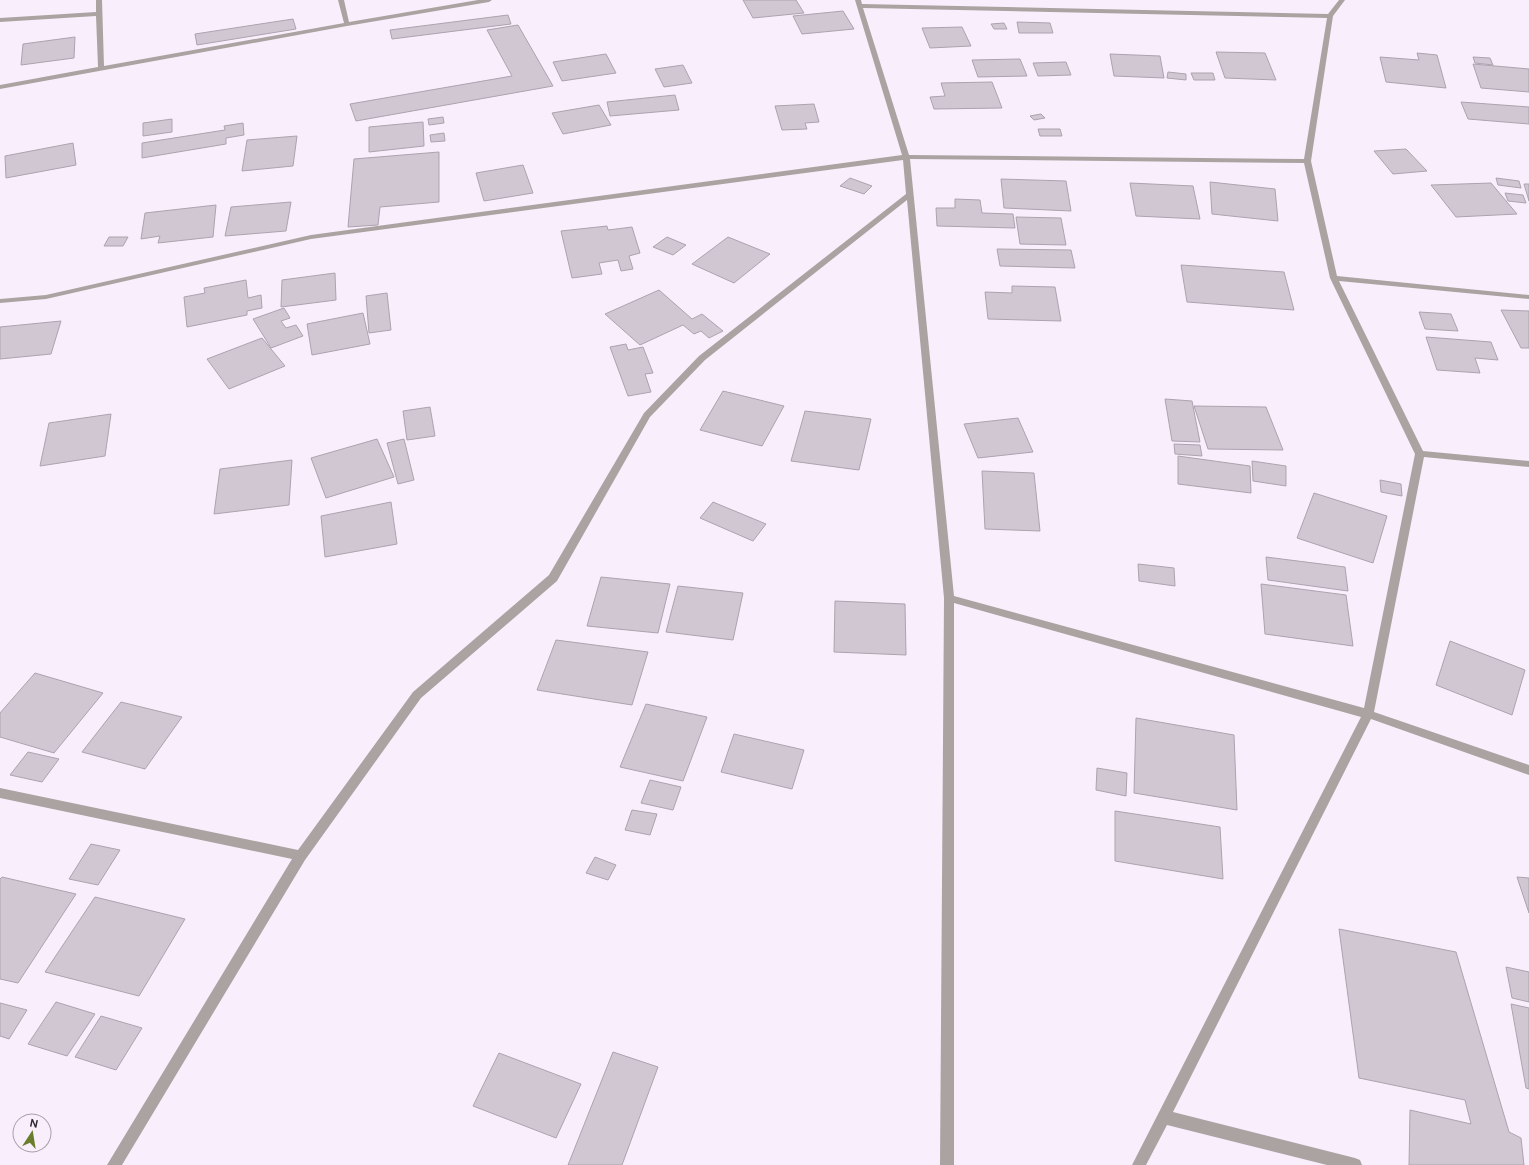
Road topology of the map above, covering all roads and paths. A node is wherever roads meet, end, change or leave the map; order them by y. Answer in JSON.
{"nodes":[{"id":1,"x":99,"y":0,"type":"edge"},
{"id":2,"x":341,"y":0,"type":"edge"},
{"id":3,"x":489,"y":0,"type":"edge"},
{"id":4,"x":1342,"y":0,"type":"edge"},
{"id":5,"x":858,"y":3,"type":"edge"},
{"id":6,"x":100,"y":14,"type":"junction"},
{"id":7,"x":1330,"y":16,"type":"junction"},
{"id":8,"x":0,"y":20,"type":"edge"},
{"id":9,"x":347,"y":24,"type":"junction"},
{"id":10,"x":101,"y":69,"type":"junction"},
{"id":11,"x":0,"y":87,"type":"edge"},
{"id":12,"x":906,"y":157,"type":"junction"},
{"id":13,"x":1308,"y":161,"type":"junction"},
{"id":14,"x":910,"y":194,"type":"junction"},
{"id":15,"x":1334,"y":278,"type":"junction"},
{"id":16,"x":1529,"y":297,"type":"edge"},
{"id":17,"x":0,"y":301,"type":"edge"},
{"id":18,"x":1420,"y":454,"type":"junction"},
{"id":19,"x":1529,"y":464,"type":"edge"},
{"id":20,"x":949,"y":598,"type":"junction"},
{"id":21,"x":1368,"y":714,"type":"junction"},
{"id":22,"x":1529,"y":770,"type":"edge"},
{"id":23,"x":0,"y":793,"type":"edge"},
{"id":24,"x":301,"y":856,"type":"junction"},
{"id":25,"x":1164,"y":1117,"type":"junction"},
{"id":26,"x":114,"y":1165,"type":"edge"},
{"id":27,"x":947,"y":1165,"type":"edge"},
{"id":28,"x":1139,"y":1165,"type":"edge"},
{"id":29,"x":1355,"y":1165,"type":"edge"}],
"edges":[{"from":1,"to":6,"type":"street"},
{"from":2,"to":9,"type":"street"},
{"from":3,"to":9,"type":"street"},
{"from":4,"to":7,"type":"street"},
{"from":5,"to":7,"type":"street"},
{"from":5,"to":12,"type":"street"},
{"from":6,"to":8,"type":"street"},
{"from":6,"to":10,"type":"street"},
{"from":7,"to":13,"type":"street"},
{"from":9,"to":10,"type":"street"},
{"from":10,"to":11,"type":"street"},
{"from":12,"to":13,"type":"street"},
{"from":12,"to":14,"type":"street"},
{"from":12,"to":17,"type":"street"},
{"from":13,"to":15,"type":"street"},
{"from":14,"to":20,"type":"street"},
{"from":14,"to":24,"type":"street"},
{"from":15,"to":16,"type":"street"},
{"from":15,"to":18,"type":"street"},
{"from":18,"to":19,"type":"street"},
{"from":18,"to":21,"type":"street"},
{"from":20,"to":21,"type":"street"},
{"from":20,"to":27,"type":"street"},
{"from":21,"to":22,"type":"street"},
{"from":21,"to":25,"type":"street"},
{"from":23,"to":24,"type":"street"},
{"from":24,"to":26,"type":"street"},
{"from":25,"to":28,"type":"street"},
{"from":25,"to":29,"type":"street"}]}
